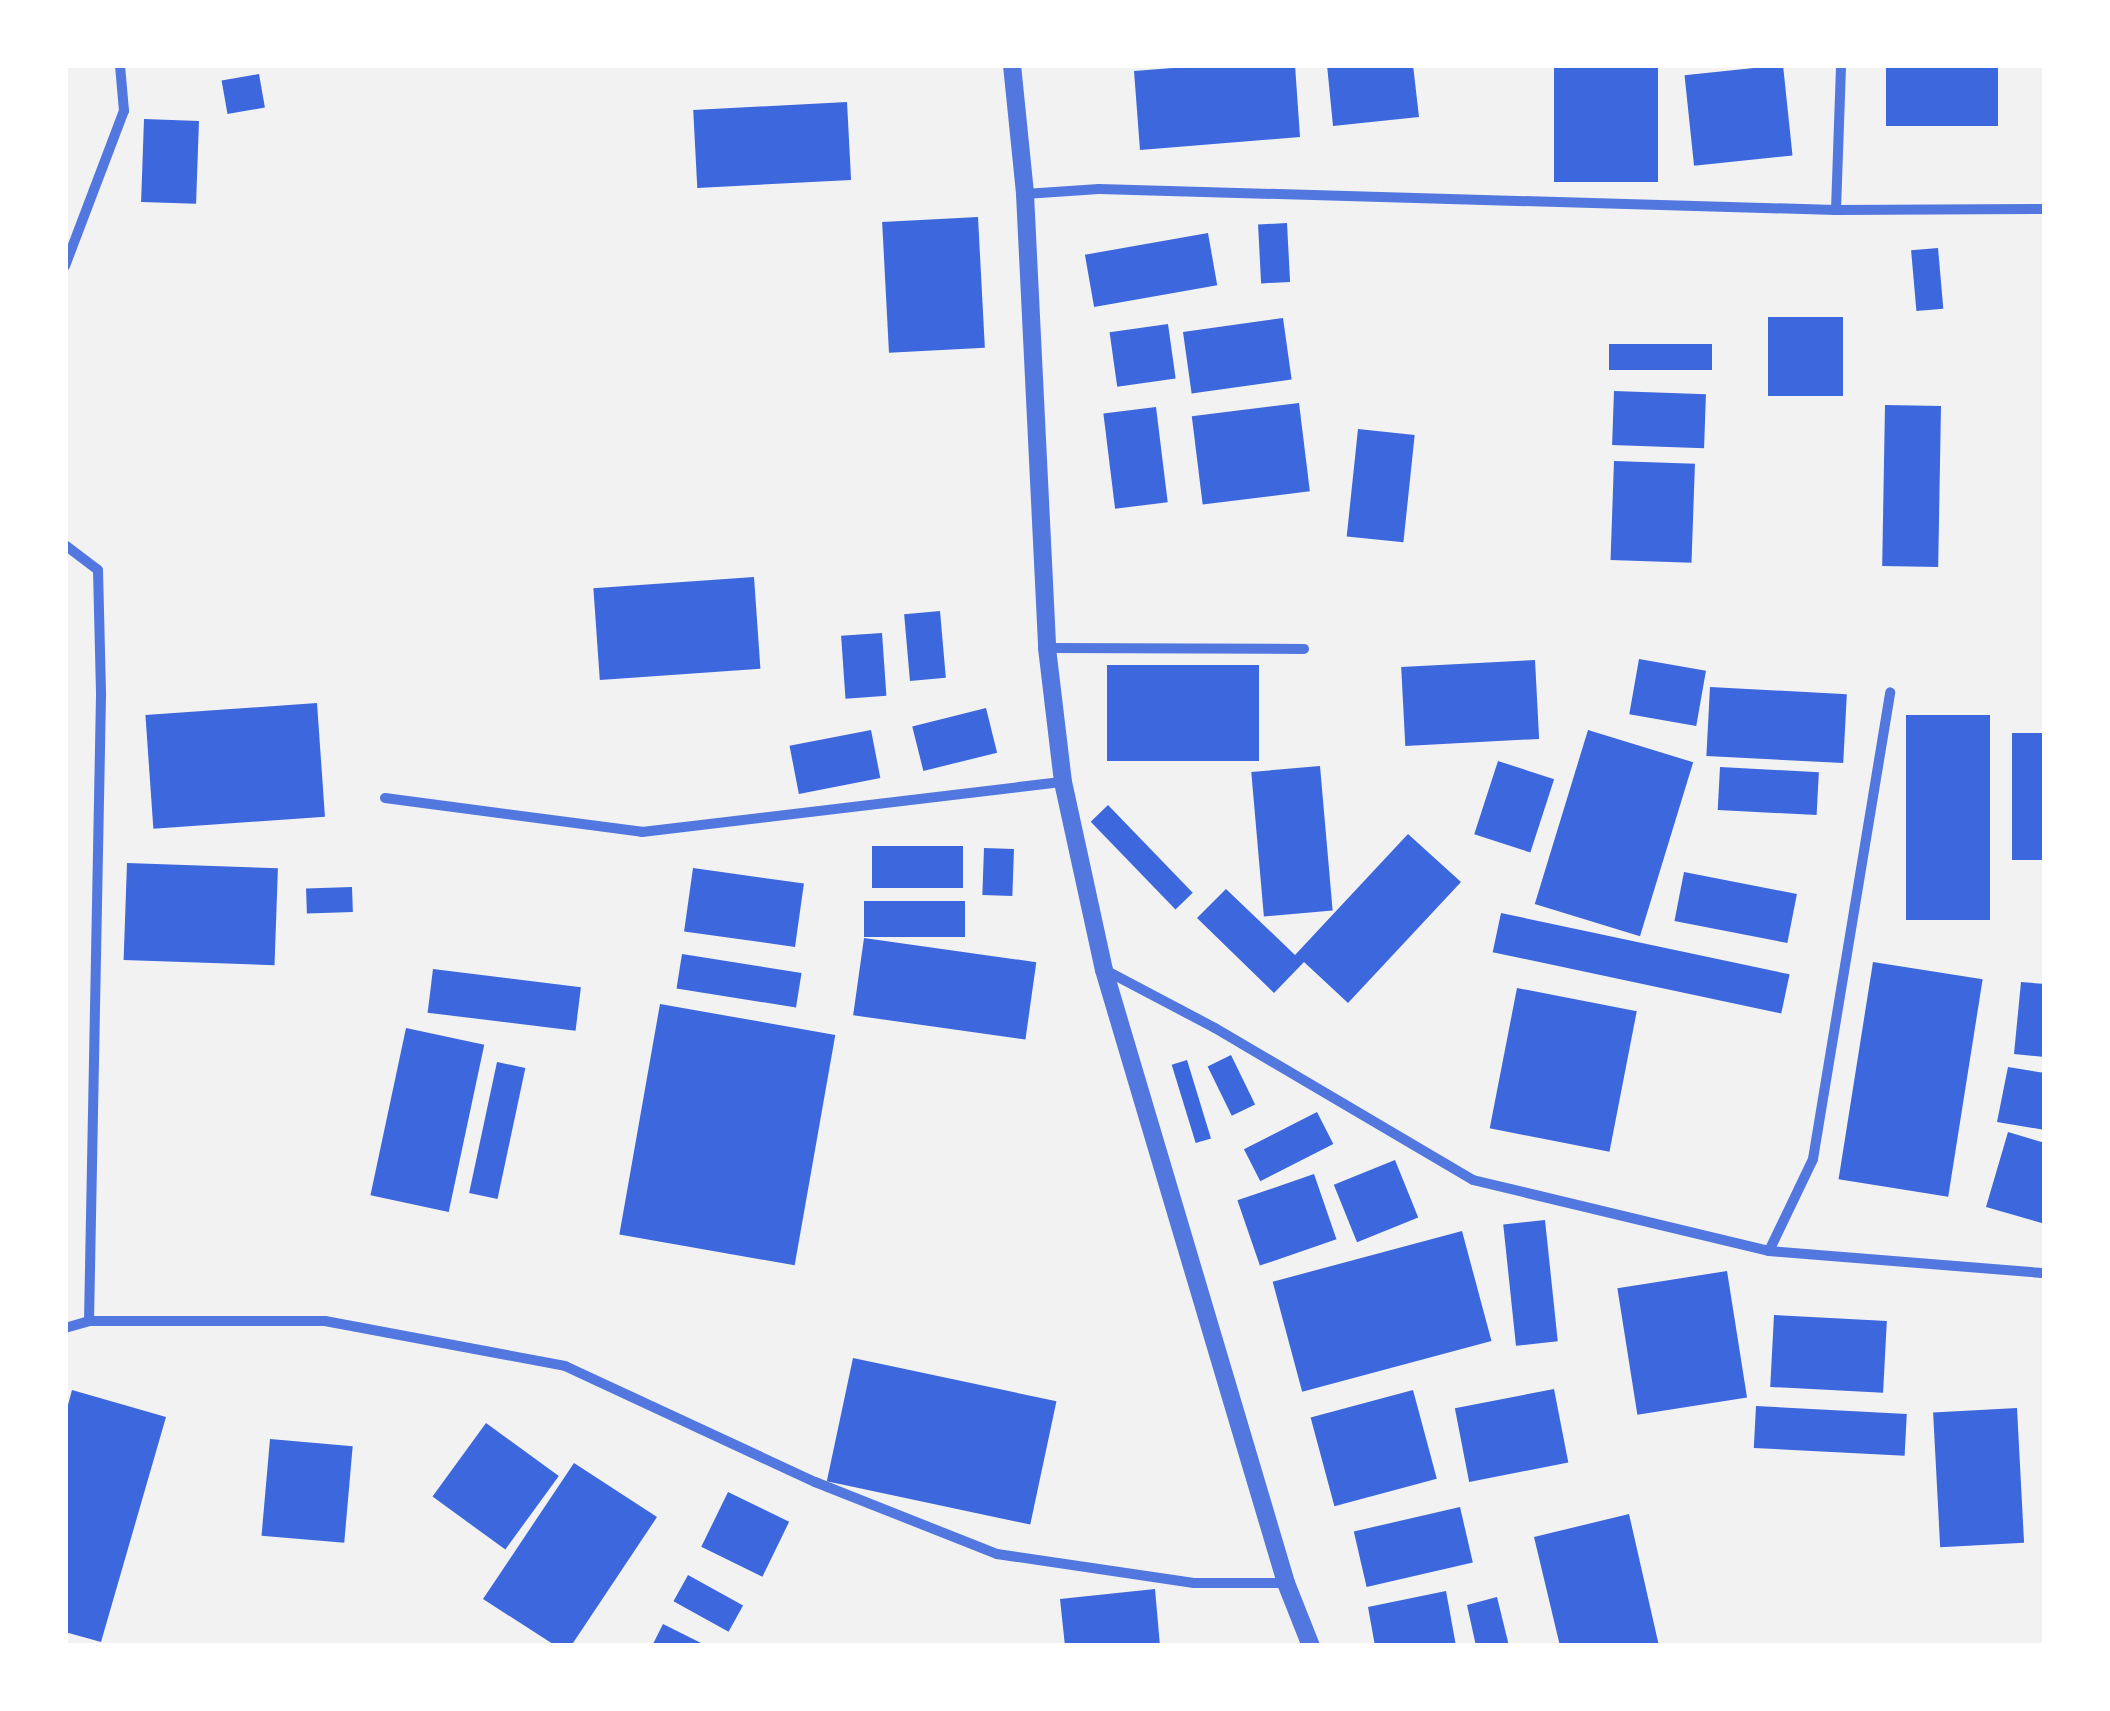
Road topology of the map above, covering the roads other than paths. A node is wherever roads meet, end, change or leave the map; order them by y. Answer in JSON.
{"nodes":[{"id":1,"x":120,"y":65,"type":"edge"},
{"id":2,"x":1012,"y":65,"type":"edge"},
{"id":3,"x":1841,"y":65,"type":"edge"},
{"id":4,"x":1025,"y":194,"type":"junction"},
{"id":5,"x":1836,"y":210,"type":"junction"},
{"id":6,"x":2045,"y":210,"type":"edge"},
{"id":7,"x":65,"y":266,"type":"edge"},
{"id":8,"x":65,"y":545,"type":"edge"},
{"id":9,"x":1047,"y":648,"type":"junction"},
{"id":10,"x":1304,"y":649,"type":"dead end"},
{"id":11,"x":1890,"y":692,"type":"dead end"},
{"id":12,"x":1063,"y":782,"type":"junction"},
{"id":13,"x":385,"y":798,"type":"dead end"},
{"id":14,"x":1104,"y":970,"type":"junction"},
{"id":15,"x":1769,"y":1250,"type":"junction"},
{"id":16,"x":2045,"y":1273,"type":"edge"},
{"id":17,"x":89,"y":1321,"type":"junction"},
{"id":18,"x":65,"y":1328,"type":"edge"},
{"id":19,"x":1286,"y":1583,"type":"junction"},
{"id":20,"x":1311,"y":1646,"type":"edge"}],
"edges":[{"from":1,"to":7,"type":"street"},
{"from":2,"to":4,"type":"street"},
{"from":3,"to":5,"type":"street"},
{"from":4,"to":5,"type":"street"},
{"from":4,"to":9,"type":"street"},
{"from":5,"to":6,"type":"street"},
{"from":8,"to":17,"type":"street"},
{"from":9,"to":10,"type":"street"},
{"from":9,"to":12,"type":"street"},
{"from":11,"to":15,"type":"street"},
{"from":12,"to":13,"type":"street"},
{"from":12,"to":14,"type":"street"},
{"from":14,"to":15,"type":"street"},
{"from":14,"to":19,"type":"street"},
{"from":15,"to":16,"type":"street"},
{"from":17,"to":18,"type":"street"},
{"from":17,"to":19,"type":"street"},
{"from":19,"to":20,"type":"street"}]}
